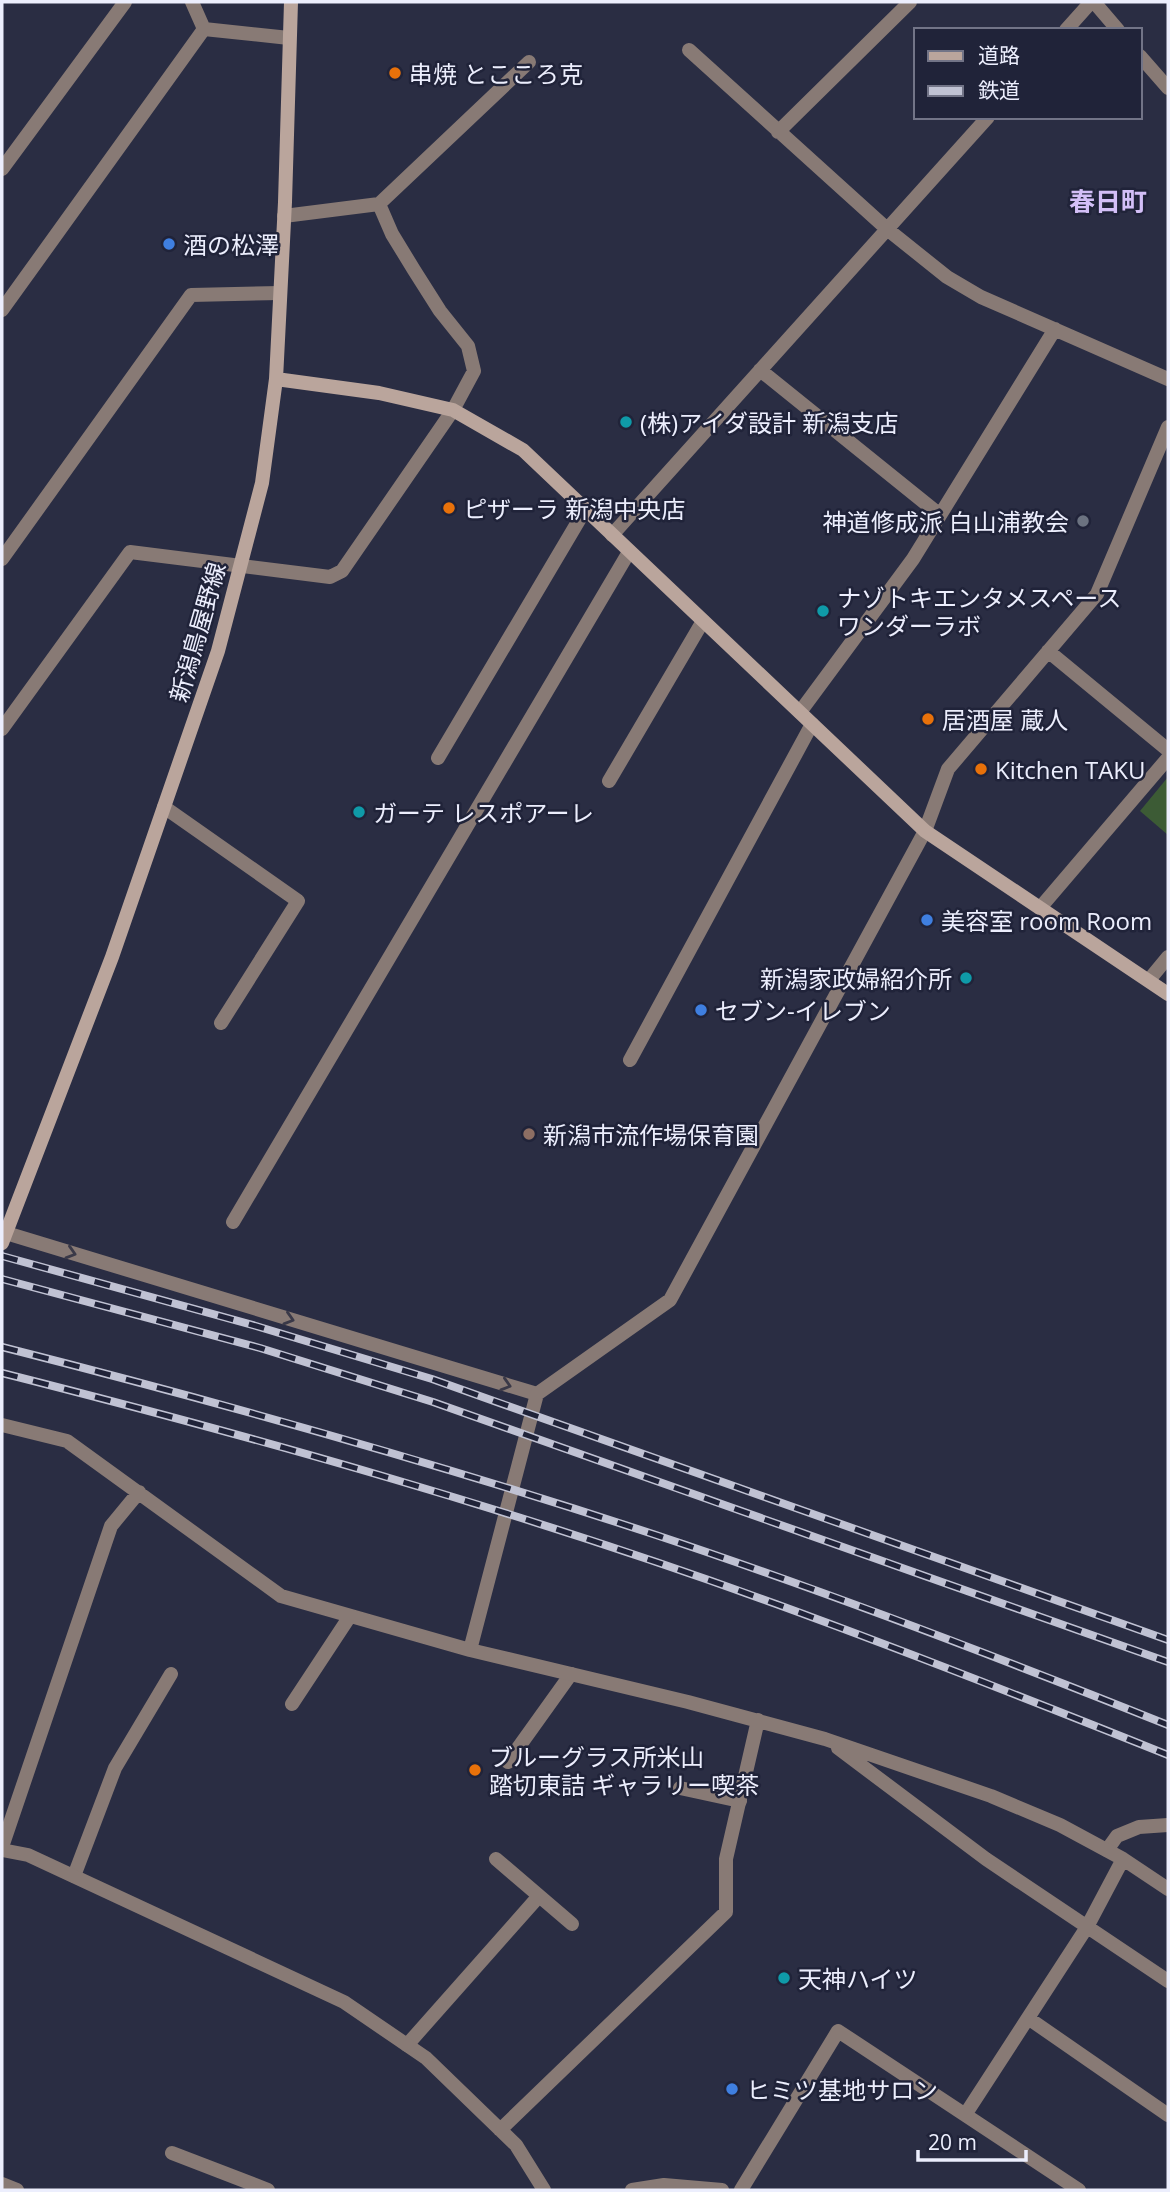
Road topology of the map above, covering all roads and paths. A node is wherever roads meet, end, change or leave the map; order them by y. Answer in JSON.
{"nodes":[{"id":1,"x":125,"y":2,"type":"edge"},
{"id":2,"x":192,"y":2,"type":"edge"},
{"id":3,"x":291,"y":2,"type":"edge"},
{"id":4,"x":910,"y":2,"type":"edge"},
{"id":5,"x":1093,"y":2,"type":"edge"},
{"id":6,"x":1068,"y":28,"type":"edge"},
{"id":7,"x":1116,"y":28,"type":"edge"},
{"id":8,"x":204,"y":29,"type":"junction"},
{"id":9,"x":289,"y":38,"type":"junction"},
{"id":10,"x":689,"y":50,"type":"dead end"},
{"id":11,"x":1142,"y":57,"type":"edge"},
{"id":12,"x":529,"y":62,"type":"dead end"},
{"id":13,"x":1168,"y":88,"type":"edge"},
{"id":14,"x":986,"y":119,"type":"edge"},
{"id":15,"x":778,"y":132,"type":"junction"},
{"id":16,"x":2,"y":169,"type":"edge"},
{"id":17,"x":379,"y":204,"type":"junction"},
{"id":18,"x":284,"y":216,"type":"junction"},
{"id":19,"x":887,"y":229,"type":"junction"},
{"id":20,"x":280,"y":293,"type":"junction"},
{"id":21,"x":2,"y":310,"type":"edge"},
{"id":22,"x":1055,"y":330,"type":"junction"},
{"id":23,"x":760,"y":370,"type":"junction"},
{"id":24,"x":276,"y":379,"type":"junction"},
{"id":25,"x":1168,"y":379,"type":"edge"},
{"id":26,"x":453,"y":410,"type":"junction"},
{"id":27,"x":1168,"y":427,"type":"edge"},
{"id":28,"x":585,"y":510,"type":"junction"},
{"id":29,"x":940,"y":515,"type":"junction"},
{"id":30,"x":611,"y":535,"type":"junction"},
{"id":31,"x":629,"y":552,"type":"junction"},
{"id":32,"x":2,"y":559,"type":"edge"},
{"id":33,"x":241,"y":564,"type":"junction"},
{"id":34,"x":703,"y":621,"type":"junction"},
{"id":35,"x":1048,"y":651,"type":"junction"},
{"id":36,"x":800,"y":712,"type":"junction"},
{"id":37,"x":811,"y":724,"type":"junction"},
{"id":38,"x":2,"y":729,"type":"edge"},
{"id":39,"x":1168,"y":750,"type":"edge"},
{"id":40,"x":438,"y":758,"type":"dead end"},
{"id":41,"x":1168,"y":758,"type":"edge"},
{"id":42,"x":608,"y":781,"type":"dead end"},
{"id":43,"x":164,"y":807,"type":"junction"},
{"id":44,"x":925,"y":831,"type":"junction"},
{"id":45,"x":1040,"y":908,"type":"junction"},
{"id":46,"x":1168,"y":957,"type":"edge"},
{"id":47,"x":1149,"y":980,"type":"junction"},
{"id":48,"x":1168,"y":993,"type":"edge"},
{"id":49,"x":221,"y":1023,"type":"dead end"},
{"id":50,"x":630,"y":1059,"type":"dead end"},
{"id":51,"x":233,"y":1222,"type":"dead end"},
{"id":52,"x":3,"y":1236,"type":"edge"},
{"id":53,"x":537,"y":1394,"type":"junction"},
{"id":54,"x":2,"y":1425,"type":"edge"},
{"id":55,"x":139,"y":1492,"type":"junction"},
{"id":56,"x":350,"y":1616,"type":"junction"},
{"id":57,"x":470,"y":1650,"type":"junction"},
{"id":58,"x":171,"y":1674,"type":"dead end"},
{"id":59,"x":571,"y":1674,"type":"junction"},
{"id":60,"x":292,"y":1704,"type":"dead end"},
{"id":61,"x":758,"y":1720,"type":"junction"},
{"id":62,"x":825,"y":1739,"type":"junction"},
{"id":63,"x":508,"y":1762,"type":"dead end"},
{"id":64,"x":680,"y":1788,"type":"dead end"},
{"id":65,"x":740,"y":1801,"type":"junction"},
{"id":66,"x":1168,"y":1825,"type":"edge"},
{"id":67,"x":2,"y":1848,"type":"edge"},
{"id":68,"x":1107,"y":1850,"type":"junction"},
{"id":69,"x":496,"y":1859,"type":"dead end"},
{"id":70,"x":1123,"y":1859,"type":"junction"},
{"id":71,"x":74,"y":1876,"type":"junction"},
{"id":72,"x":1168,"y":1889,"type":"edge"},
{"id":73,"x":539,"y":1896,"type":"junction"},
{"id":74,"x":572,"y":1924,"type":"dead end"},
{"id":75,"x":1087,"y":1927,"type":"junction"},
{"id":76,"x":1168,"y":1982,"type":"edge"},
{"id":77,"x":1028,"y":2018,"type":"junction"},
{"id":78,"x":407,"y":2045,"type":"junction"},
{"id":79,"x":965,"y":2115,"type":"junction"},
{"id":80,"x":1168,"y":2115,"type":"edge"},
{"id":81,"x":500,"y":2130,"type":"junction"},
{"id":82,"x":172,"y":2153,"type":"dead end"},
{"id":83,"x":2,"y":2184,"type":"edge"},
{"id":84,"x":17,"y":2190,"type":"edge"},
{"id":85,"x":268,"y":2190,"type":"edge"},
{"id":86,"x":544,"y":2190,"type":"edge"},
{"id":87,"x":632,"y":2190,"type":"edge"},
{"id":88,"x":722,"y":2190,"type":"edge"},
{"id":89,"x":741,"y":2190,"type":"edge"},
{"id":90,"x":1079,"y":2190,"type":"edge"}],
"edges":[{"from":1,"to":16,"type":"street"},
{"from":2,"to":8,"type":"street"},
{"from":3,"to":9,"type":"street","name":"新潟鳥屋野線"},
{"from":4,"to":15,"type":"street"},
{"from":5,"to":6,"type":"street"},
{"from":5,"to":7,"type":"street"},
{"from":8,"to":9,"type":"street"},
{"from":8,"to":21,"type":"street"},
{"from":9,"to":18,"type":"street","name":"新潟鳥屋野線"},
{"from":10,"to":15,"type":"street"},
{"from":11,"to":13,"type":"street"},
{"from":12,"to":17,"type":"street"},
{"from":14,"to":19,"type":"street"},
{"from":15,"to":19,"type":"street"},
{"from":17,"to":18,"type":"street"},
{"from":17,"to":26,"type":"street"},
{"from":18,"to":20,"type":"street","name":"新潟鳥屋野線"},
{"from":19,"to":22,"type":"street"},
{"from":19,"to":23,"type":"street"},
{"from":20,"to":24,"type":"street","name":"新潟鳥屋野線"},
{"from":20,"to":32,"type":"street"},
{"from":22,"to":25,"type":"street"},
{"from":22,"to":29,"type":"street"},
{"from":23,"to":29,"type":"street"},
{"from":23,"to":30,"type":"street"},
{"from":24,"to":26,"type":"street"},
{"from":24,"to":33,"type":"street","name":"新潟鳥屋野線"},
{"from":26,"to":28,"type":"street"},
{"from":26,"to":33,"type":"street"},
{"from":27,"to":35,"type":"street"},
{"from":28,"to":30,"type":"street"},
{"from":28,"to":40,"type":"street"},
{"from":29,"to":36,"type":"street"},
{"from":30,"to":31,"type":"street"},
{"from":31,"to":34,"type":"street"},
{"from":31,"to":51,"type":"street"},
{"from":33,"to":38,"type":"street"},
{"from":33,"to":43,"type":"street","name":"新潟鳥屋野線"},
{"from":34,"to":36,"type":"street"},
{"from":34,"to":42,"type":"street"},
{"from":35,"to":39,"type":"street"},
{"from":35,"to":44,"type":"street"},
{"from":36,"to":37,"type":"street"},
{"from":37,"to":44,"type":"street"},
{"from":37,"to":50,"type":"street"},
{"from":41,"to":45,"type":"street"},
{"from":43,"to":49,"type":"street"},
{"from":43,"to":52,"type":"street","name":"新潟鳥屋野線"},
{"from":44,"to":45,"type":"street"},
{"from":44,"to":53,"type":"street"},
{"from":45,"to":47,"type":"street"},
{"from":46,"to":47,"type":"street"},
{"from":47,"to":48,"type":"street"},
{"from":52,"to":53,"type":"street","one_way":true},
{"from":53,"to":57,"type":"street"},
{"from":54,"to":55,"type":"street"},
{"from":55,"to":56,"type":"street"},
{"from":55,"to":67,"type":"street"},
{"from":56,"to":57,"type":"street"},
{"from":56,"to":60,"type":"street"},
{"from":57,"to":59,"type":"street"},
{"from":58,"to":71,"type":"street"},
{"from":59,"to":61,"type":"street"},
{"from":59,"to":63,"type":"street"},
{"from":61,"to":62,"type":"street"},
{"from":61,"to":65,"type":"street"},
{"from":62,"to":68,"type":"street"},
{"from":62,"to":75,"type":"street"},
{"from":64,"to":65,"type":"street"},
{"from":65,"to":81,"type":"street"},
{"from":66,"to":68,"type":"street"},
{"from":67,"to":71,"type":"street"},
{"from":68,"to":70,"type":"street"},
{"from":69,"to":73,"type":"street"},
{"from":70,"to":72,"type":"street"},
{"from":70,"to":75,"type":"street"},
{"from":71,"to":78,"type":"street"},
{"from":73,"to":74,"type":"street"},
{"from":73,"to":78,"type":"street"},
{"from":75,"to":76,"type":"street"},
{"from":75,"to":77,"type":"street"},
{"from":77,"to":79,"type":"street"},
{"from":77,"to":80,"type":"street"},
{"from":78,"to":81,"type":"street"},
{"from":79,"to":89,"type":"street"},
{"from":79,"to":90,"type":"street"},
{"from":81,"to":86,"type":"street"},
{"from":82,"to":85,"type":"street"},
{"from":83,"to":84,"type":"street"},
{"from":87,"to":88,"type":"street"}]}
